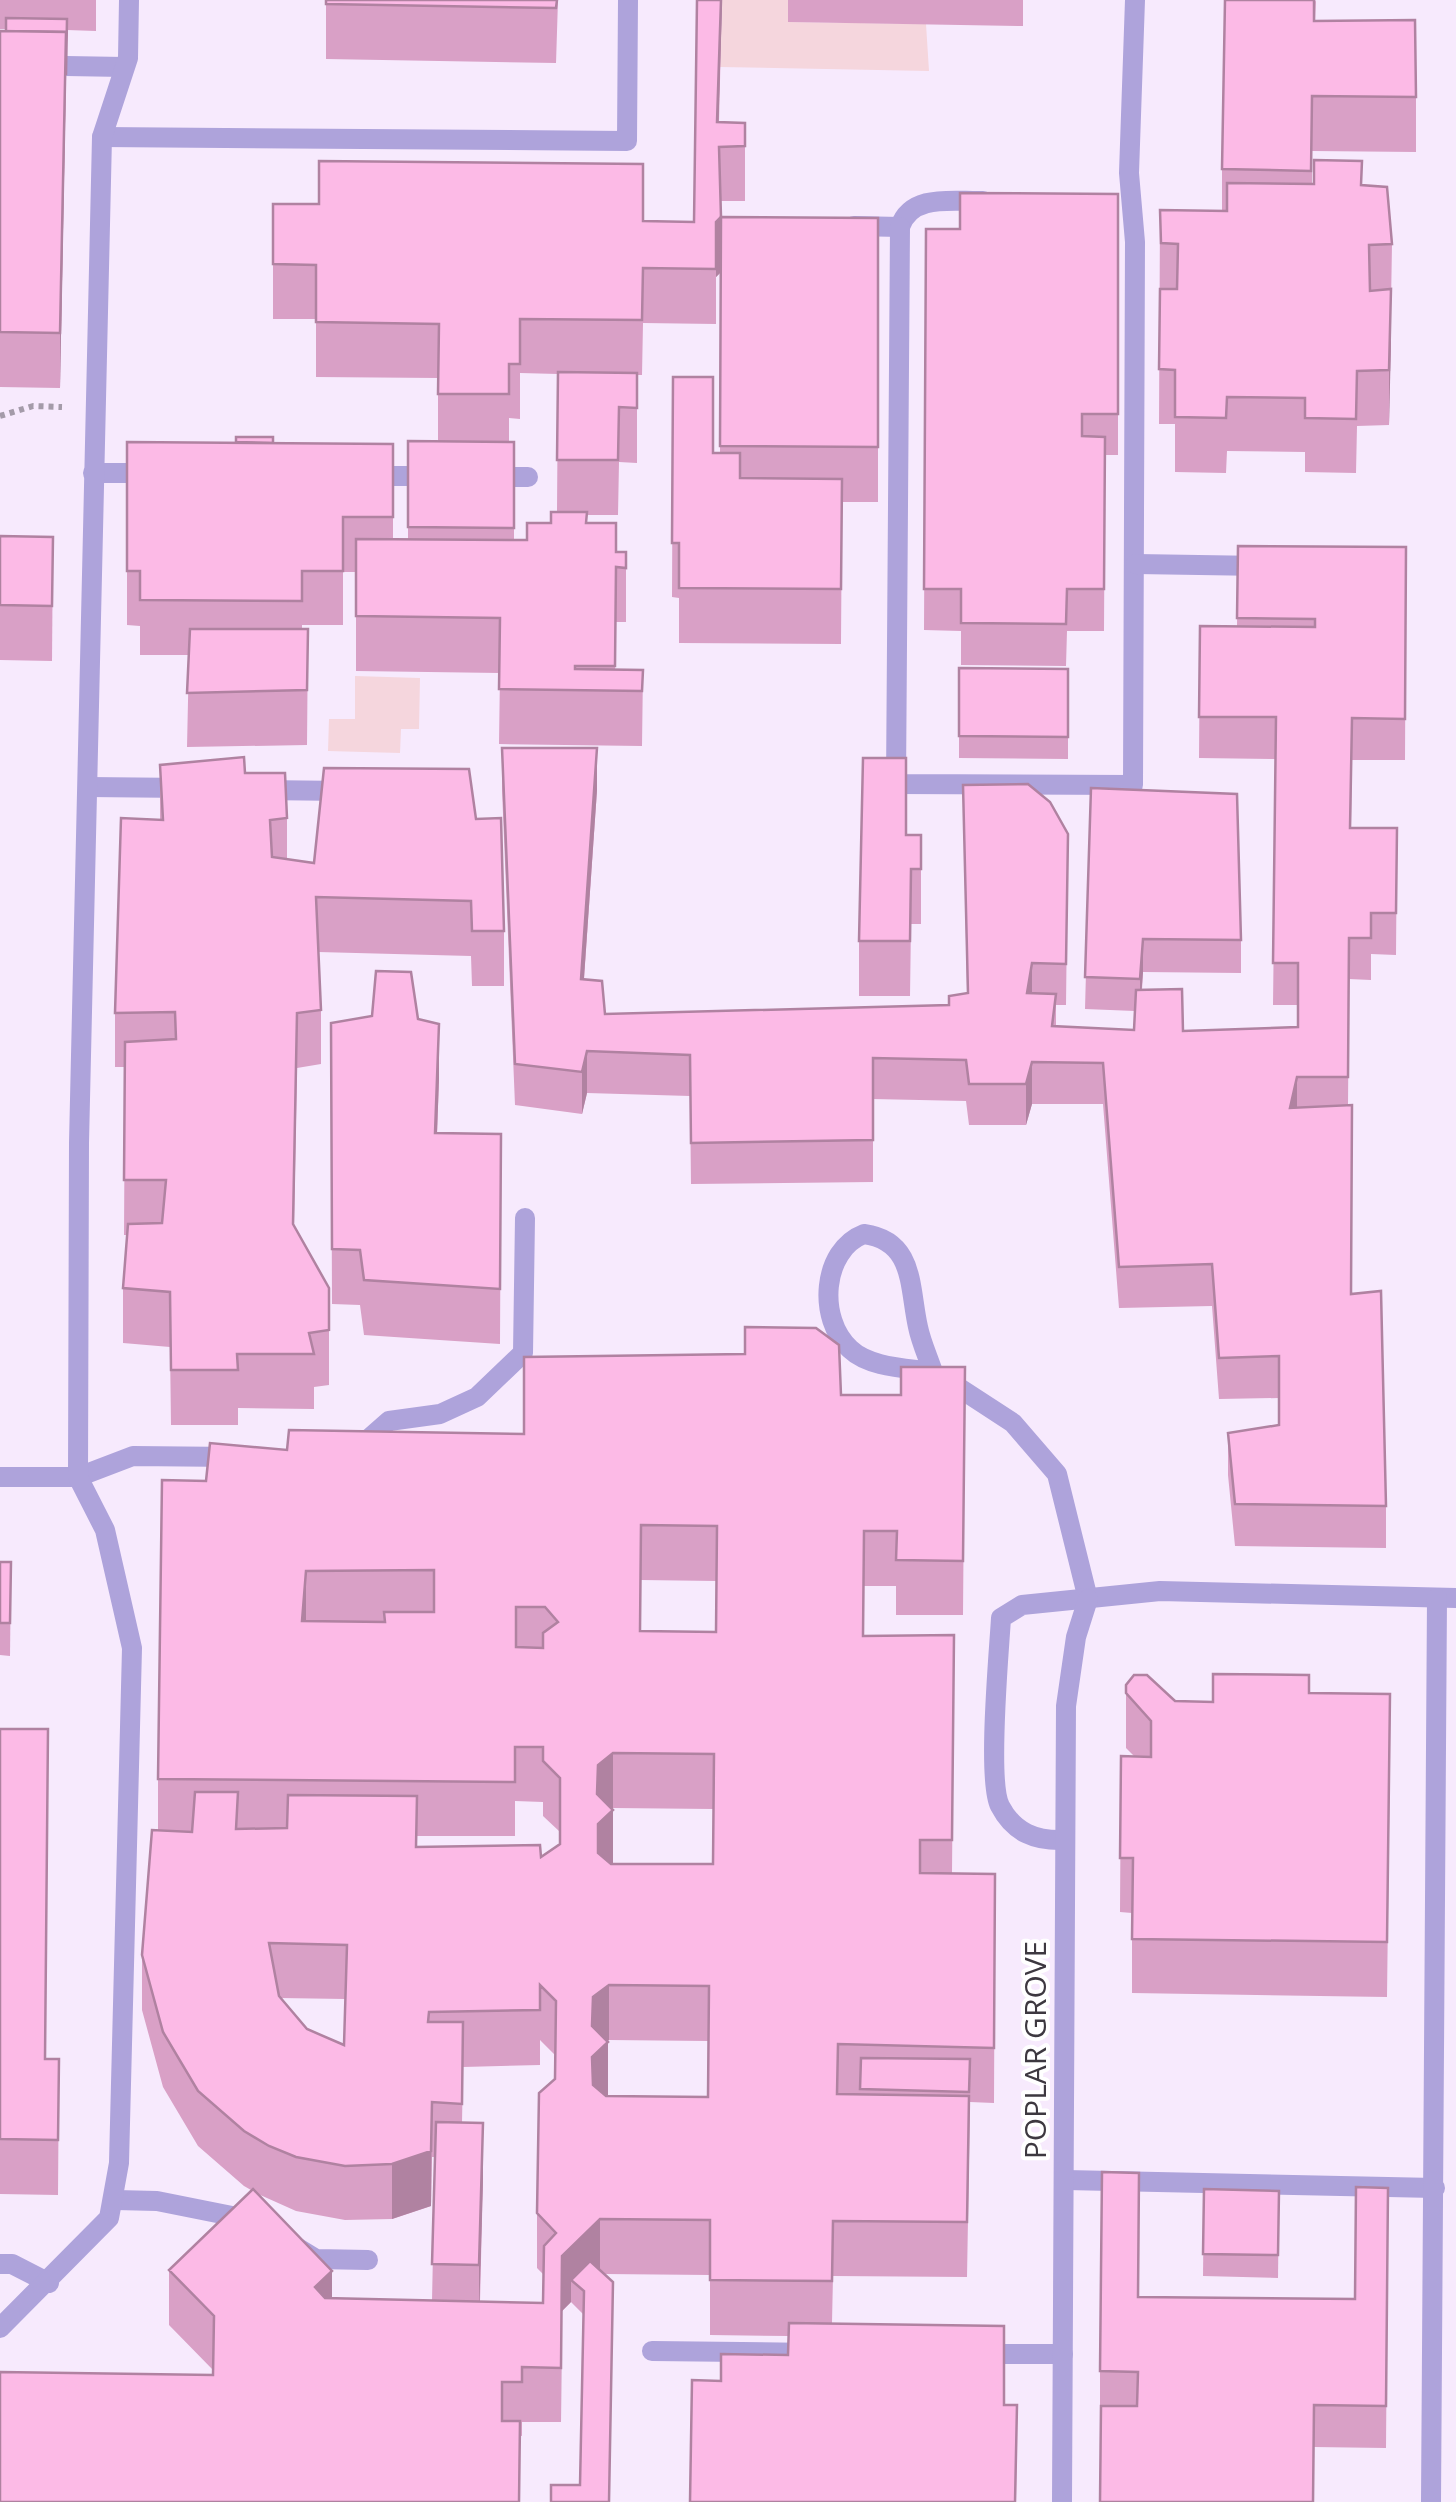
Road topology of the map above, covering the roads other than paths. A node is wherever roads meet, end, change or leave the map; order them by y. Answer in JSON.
{"nodes":[{"id":1,"x":130,"y":0,"type":"edge"},
{"id":2,"x":628,"y":0,"type":"edge"},
{"id":3,"x":1135,"y":0,"type":"edge"},
{"id":4,"x":66,"y":66,"type":"edge"},
{"id":5,"x":124,"y":67,"type":"junction"},
{"id":6,"x":102,"y":137,"type":"junction"},
{"id":7,"x":1129,"y":174,"type":"junction"},
{"id":8,"x":1106,"y":198,"type":"edge"},
{"id":9,"x":1010,"y":201,"type":"edge"},
{"id":10,"x":832,"y":226,"type":"edge"},
{"id":11,"x":900,"y":226,"type":"junction"},
{"id":12,"x":93,"y":473,"type":"junction"},
{"id":13,"x":182,"y":474,"type":"edge"},
{"id":14,"x":349,"y":476,"type":"edge"},
{"id":15,"x":445,"y":477,"type":"edge"},
{"id":16,"x":478,"y":477,"type":"edge"},
{"id":17,"x":528,"y":478,"type":"dead end"},
{"id":18,"x":1136,"y":564,"type":"junction"},
{"id":19,"x":1291,"y":566,"type":"edge"},
{"id":20,"x":88,"y":787,"type":"junction"},
{"id":21,"x":203,"y":789,"type":"edge"},
{"id":22,"x":242,"y":790,"type":"edge"},
{"id":23,"x":376,"y":792,"type":"edge"},
{"id":24,"x":524,"y":1218,"type":"dead end"},
{"id":25,"x":933,"y":1372,"type":"junction"},
{"id":26,"x":258,"y":1457,"type":"edge"},
{"id":27,"x":329,"y":1458,"type":"edge"},
{"id":28,"x":78,"y":1476,"type":"junction"},
{"id":29,"x":0,"y":1477,"type":"edge"},
{"id":30,"x":1446,"y":1598,"type":"edge"},
{"id":31,"x":1088,"y":1599,"type":"junction"},
{"id":32,"x":1064,"y":1840,"type":"junction"},
{"id":33,"x":1446,"y":2036,"type":"edge"},
{"id":34,"x":1066,"y":2180,"type":"junction"},
{"id":35,"x":1373,"y":2187,"type":"junction"},
{"id":36,"x":1436,"y":2188,"type":"junction"},
{"id":37,"x":116,"y":2200,"type":"junction"},
{"id":38,"x":1446,"y":2213,"type":"edge"},
{"id":39,"x":1373,"y":2215,"type":"edge"},
{"id":40,"x":368,"y":2260,"type":"dead end"},
{"id":41,"x":0,"y":2264,"type":"edge"},
{"id":42,"x":49,"y":2283,"type":"junction"},
{"id":43,"x":0,"y":2328,"type":"edge"},
{"id":44,"x":652,"y":2352,"type":"dead end"},
{"id":45,"x":847,"y":2353,"type":"edge"},
{"id":46,"x":965,"y":2354,"type":"edge"},
{"id":47,"x":1062,"y":2354,"type":"junction"},
{"id":48,"x":1062,"y":2502,"type":"edge"},
{"id":49,"x":1431,"y":2502,"type":"edge"}],
"edges":[{"from":1,"to":5,"type":"lane"},
{"from":2,"to":6,"type":"lane"},
{"from":3,"to":7,"type":"lane"},
{"from":4,"to":5,"type":"lane"},
{"from":5,"to":6,"type":"lane"},
{"from":6,"to":12,"type":"lane"},
{"from":7,"to":8,"type":"lane"},
{"from":7,"to":18,"type":"lane"},
{"from":9,"to":11,"type":"lane"},
{"from":10,"to":11,"type":"lane"},
{"from":11,"to":18,"type":"lane"},
{"from":12,"to":13,"type":"lane"},
{"from":12,"to":20,"type":"lane"},
{"from":14,"to":15,"type":"lane"},
{"from":16,"to":17,"type":"lane"},
{"from":18,"to":19,"type":"lane"},
{"from":20,"to":21,"type":"lane"},
{"from":20,"to":28,"type":"lane"},
{"from":22,"to":23,"type":"lane"},
{"from":24,"to":27,"type":"lane"},
{"from":25,"to":25,"type":"lane"},
{"from":25,"to":31,"type":"lane"},
{"from":26,"to":28,"type":"lane"},
{"from":28,"to":29,"type":"lane"},
{"from":28,"to":37,"type":"lane"},
{"from":30,"to":31,"type":"lane"},
{"from":30,"to":33,"type":"lane"},
{"from":31,"to":32,"type":"lane","name":"POPLAR GROVE"},
{"from":31,"to":32,"type":"lane"},
{"from":32,"to":34,"type":"lane","name":"POPLAR GROVE"},
{"from":33,"to":36,"type":"lane"},
{"from":34,"to":35,"type":"lane"},
{"from":34,"to":47,"type":"lane","name":"POPLAR GROVE"},
{"from":35,"to":36,"type":"lane"},
{"from":35,"to":39,"type":"lane"},
{"from":36,"to":38,"type":"lane"},
{"from":37,"to":40,"type":"lane"},
{"from":37,"to":42,"type":"lane"},
{"from":38,"to":49,"type":"lane"},
{"from":41,"to":42,"type":"lane"},
{"from":42,"to":43,"type":"lane"},
{"from":44,"to":45,"type":"lane"},
{"from":46,"to":47,"type":"lane"},
{"from":47,"to":48,"type":"lane","name":"POPLAR GROVE"}]}
